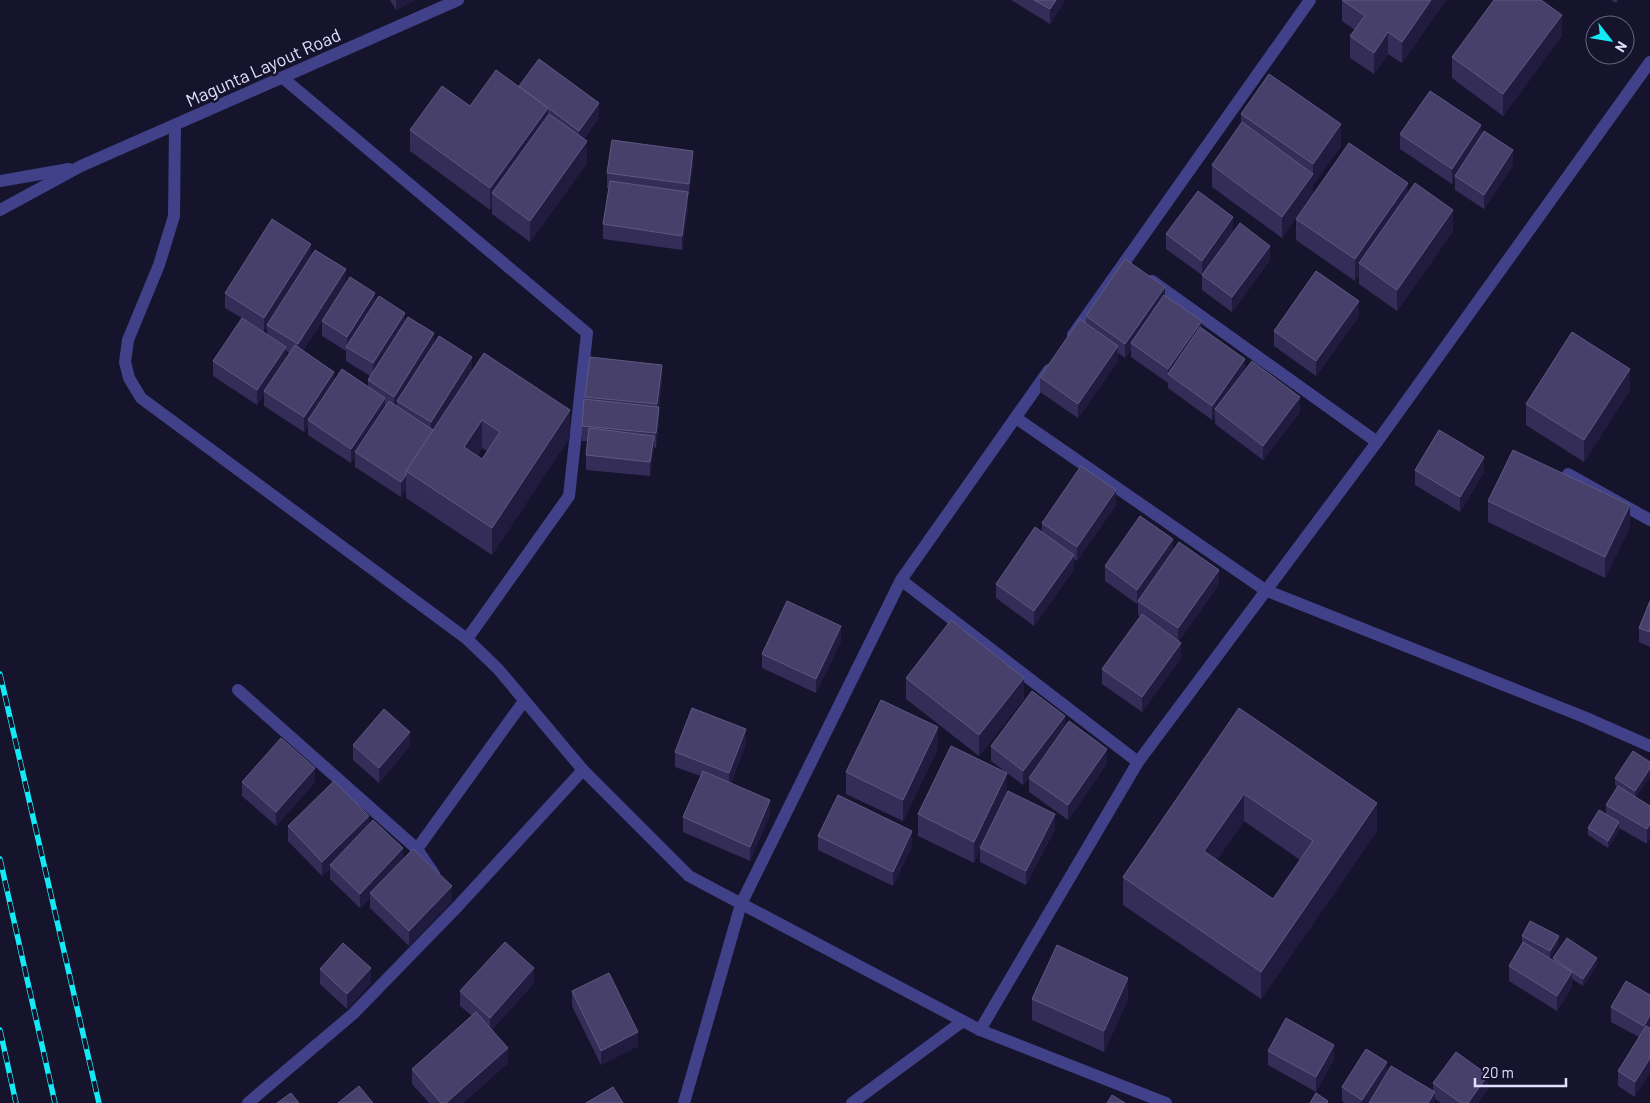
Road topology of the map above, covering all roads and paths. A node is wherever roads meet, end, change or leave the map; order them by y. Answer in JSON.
{"nodes":[{"id":1,"x":458,"y":0,"type":"edge"},
{"id":2,"x":1310,"y":0,"type":"edge"},
{"id":3,"x":1650,"y":62,"type":"edge"},
{"id":4,"x":284,"y":78,"type":"junction"},
{"id":5,"x":175,"y":125,"type":"junction"},
{"id":6,"x":81,"y":166,"type":"junction"},
{"id":7,"x":0,"y":181,"type":"edge"},
{"id":8,"x":0,"y":210,"type":"edge"},
{"id":9,"x":1132,"y":267,"type":"junction"},
{"id":10,"x":1016,"y":418,"type":"junction"},
{"id":11,"x":1377,"y":442,"type":"junction"},
{"id":12,"x":1568,"y":474,"type":"edge"},
{"id":13,"x":1650,"y":520,"type":"edge"},
{"id":14,"x":901,"y":580,"type":"junction"},
{"id":15,"x":1265,"y":590,"type":"junction"},
{"id":16,"x":467,"y":639,"type":"junction"},
{"id":17,"x":238,"y":690,"type":"dead end"},
{"id":18,"x":524,"y":701,"type":"junction"},
{"id":19,"x":1650,"y":746,"type":"edge"},
{"id":20,"x":1138,"y":762,"type":"junction"},
{"id":21,"x":583,"y":770,"type":"junction"},
{"id":22,"x":417,"y":849,"type":"junction"},
{"id":23,"x":741,"y":904,"type":"junction"},
{"id":24,"x":457,"y":907,"type":"junction"},
{"id":25,"x":962,"y":1021,"type":"junction"},
{"id":26,"x":980,"y":1030,"type":"junction"},
{"id":27,"x":248,"y":1103,"type":"edge"},
{"id":28,"x":684,"y":1103,"type":"edge"},
{"id":29,"x":852,"y":1103,"type":"edge"},
{"id":30,"x":1166,"y":1103,"type":"edge"}],
"edges":[{"from":1,"to":4,"type":"street","name":"Magunta Layout Road"},
{"from":2,"to":9,"type":"street"},
{"from":3,"to":11,"type":"street"},
{"from":4,"to":5,"type":"street","name":"Magunta Layout Road"},
{"from":4,"to":16,"type":"street"},
{"from":5,"to":6,"type":"street","name":"Magunta Layout Road"},
{"from":5,"to":16,"type":"street"},
{"from":6,"to":7,"type":"street","name":"Magunta Layout Road"},
{"from":6,"to":8,"type":"street","name":"Magunta Layout Road"},
{"from":9,"to":10,"type":"street"},
{"from":9,"to":11,"type":"street"},
{"from":10,"to":14,"type":"street"},
{"from":10,"to":15,"type":"street"},
{"from":11,"to":15,"type":"street"},
{"from":12,"to":13,"type":"street"},
{"from":14,"to":20,"type":"street"},
{"from":14,"to":23,"type":"street"},
{"from":15,"to":19,"type":"street"},
{"from":15,"to":20,"type":"street"},
{"from":16,"to":18,"type":"street"},
{"from":17,"to":22,"type":"street"},
{"from":18,"to":21,"type":"street"},
{"from":18,"to":22,"type":"street"},
{"from":20,"to":26,"type":"street"},
{"from":21,"to":23,"type":"street"},
{"from":21,"to":24,"type":"street"},
{"from":22,"to":24,"type":"street"},
{"from":23,"to":25,"type":"street"},
{"from":23,"to":28,"type":"street"},
{"from":24,"to":27,"type":"street"},
{"from":25,"to":26,"type":"street"},
{"from":25,"to":29,"type":"street"},
{"from":26,"to":30,"type":"street"}]}
